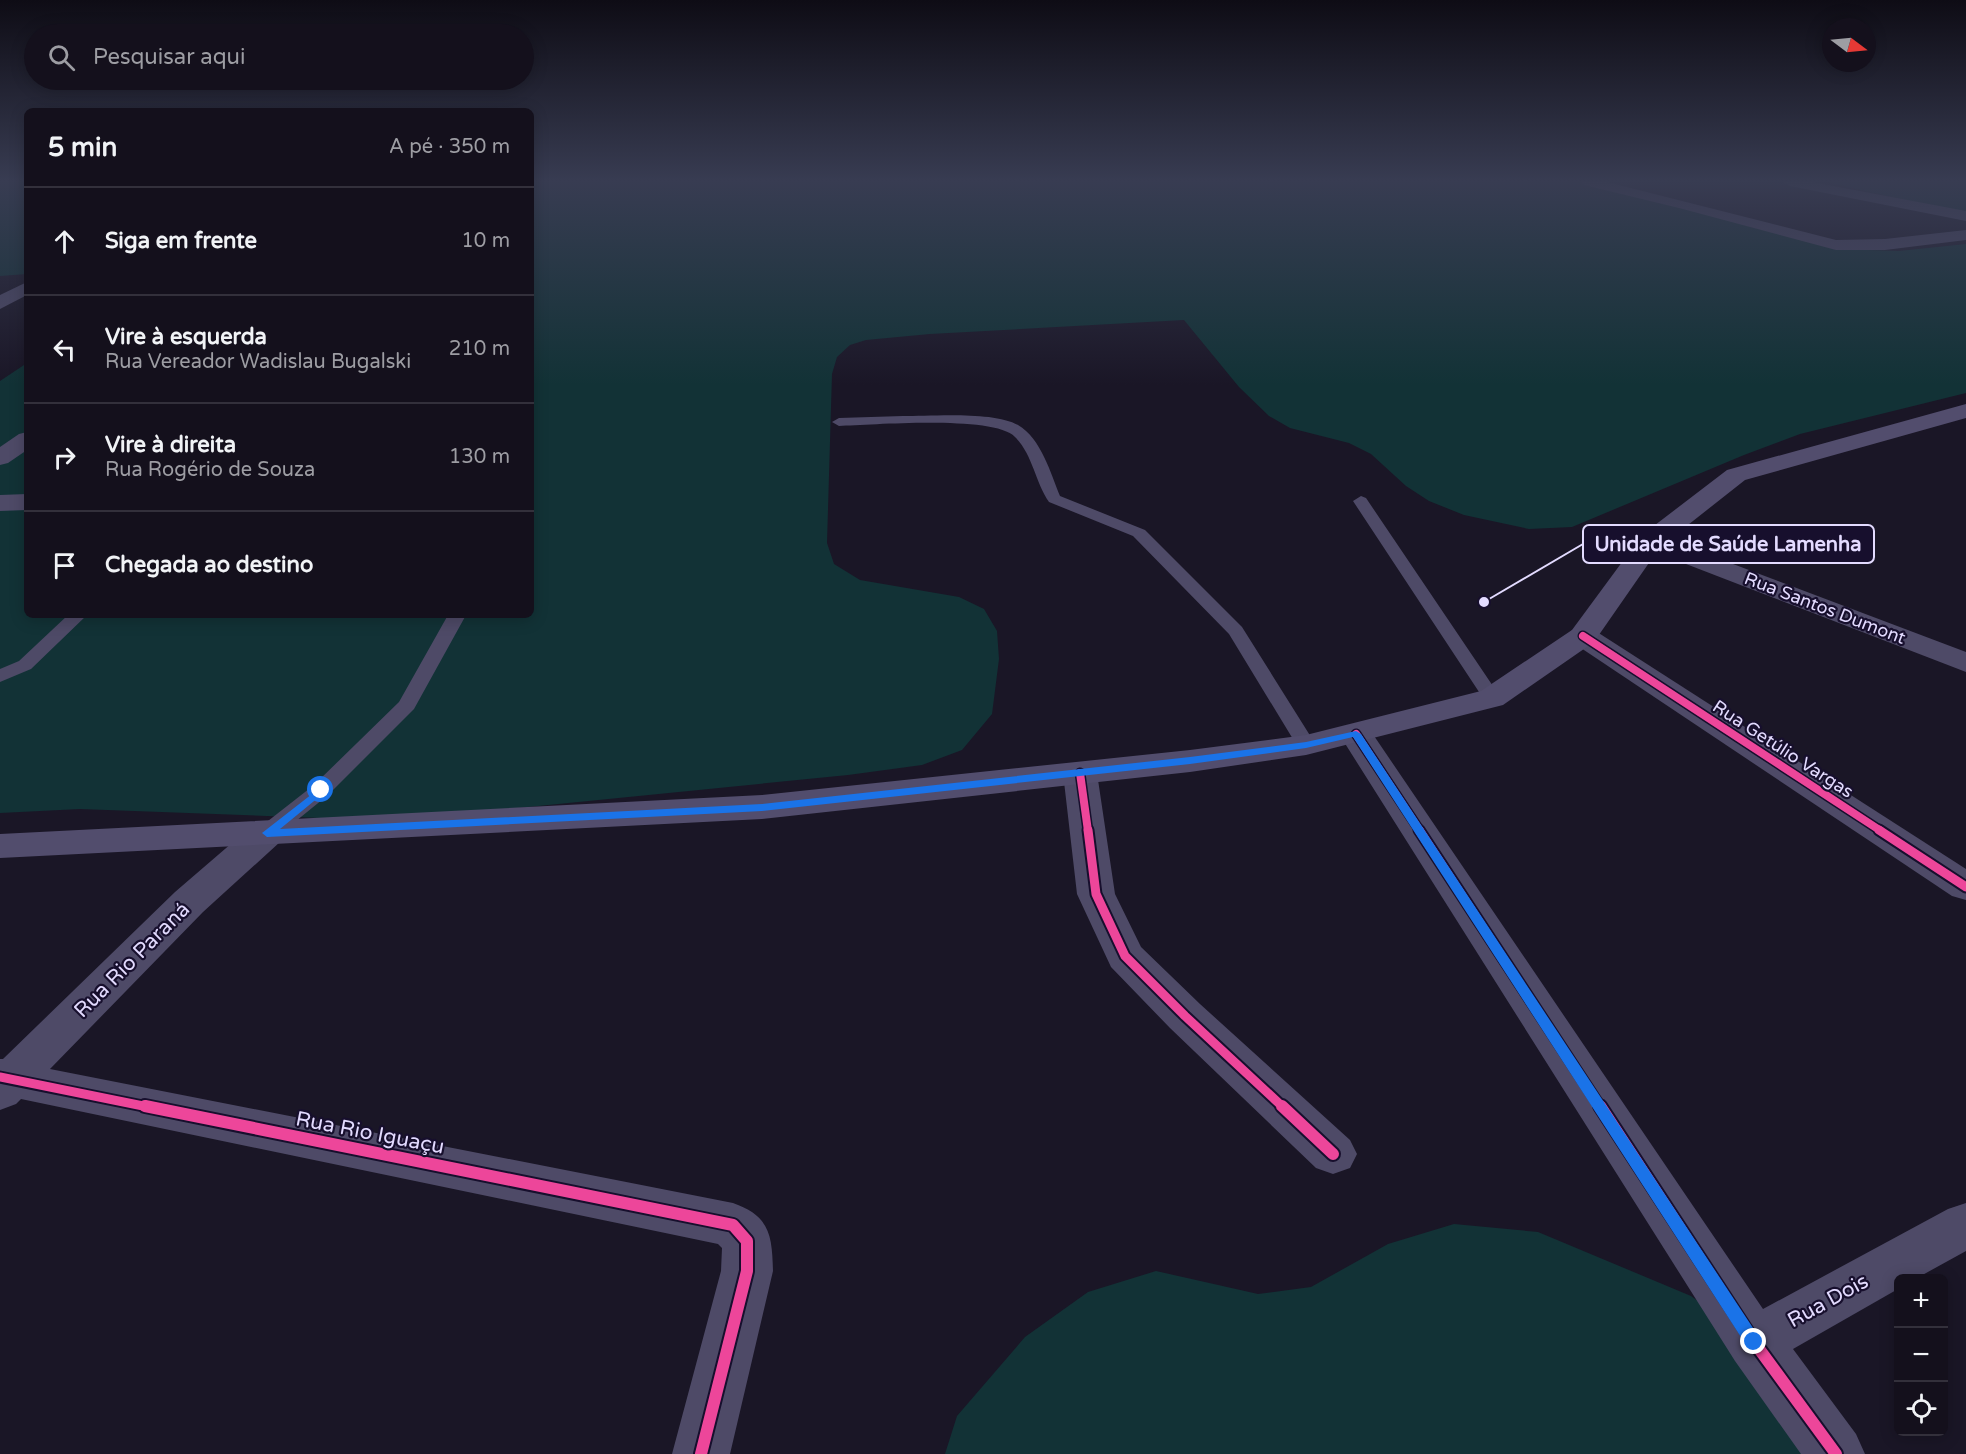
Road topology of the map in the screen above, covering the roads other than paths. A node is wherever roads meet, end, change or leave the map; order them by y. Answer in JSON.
{"nodes":[{"id":1,"x":0,"y":282,"type":"edge"},
{"id":2,"x":24,"y":285,"type":"edge"},
{"id":3,"x":24,"y":287,"type":"edge"},
{"id":4,"x":0,"y":303,"type":"edge"},
{"id":5,"x":1966,"y":411,"type":"edge"},
{"id":6,"x":839,"y":423,"type":"dead end"},
{"id":7,"x":24,"y":441,"type":"edge"},
{"id":8,"x":0,"y":458,"type":"edge"},
{"id":9,"x":1361,"y":501,"type":"dead end"},
{"id":10,"x":24,"y":502,"type":"edge"},
{"id":11,"x":0,"y":503,"type":"edge"},
{"id":12,"x":1651,"y":541,"type":"junction"},
{"id":13,"x":75,"y":618,"type":"edge"},
{"id":14,"x":455,"y":618,"type":"edge"},
{"id":15,"x":1583,"y":636,"type":"junction"},
{"id":16,"x":1966,"y":663,"type":"edge"},
{"id":17,"x":0,"y":676,"type":"edge"},
{"id":18,"x":1492,"y":698,"type":"junction"},
{"id":19,"x":1356,"y":734,"type":"junction"},
{"id":20,"x":1306,"y":745,"type":"junction"},
{"id":21,"x":1080,"y":773,"type":"junction"},
{"id":22,"x":267,"y":833,"type":"junction"},
{"id":23,"x":0,"y":846,"type":"edge"},
{"id":24,"x":1966,"y":887,"type":"edge"},
{"id":25,"x":4,"y":1082,"type":"edge"},
{"id":26,"x":1333,"y":1154,"type":"dead end"},
{"id":27,"x":1966,"y":1225,"type":"edge"},
{"id":28,"x":1754,"y":1342,"type":"junction"},
{"id":29,"x":701,"y":1454,"type":"edge"},
{"id":30,"x":1836,"y":1454,"type":"edge"}],
"edges":[{"from":1,"to":2,"type":"street"},
{"from":3,"to":4,"type":"street"},
{"from":5,"to":12,"type":"main road"},
{"from":6,"to":20,"type":"lane"},
{"from":7,"to":8,"type":"street"},
{"from":9,"to":18,"type":"lane"},
{"from":10,"to":11,"type":"street"},
{"from":12,"to":15,"type":"main road"},
{"from":12,"to":16,"type":"street","name":"Rua Santos Dumont"},
{"from":13,"to":17,"type":"lane"},
{"from":14,"to":22,"type":"lane"},
{"from":15,"to":18,"type":"main road"},
{"from":15,"to":24,"type":"street","name":"Rua Getúlio Vargas"},
{"from":18,"to":19,"type":"main road"},
{"from":19,"to":20,"type":"main road"},
{"from":19,"to":28,"type":"street"},
{"from":20,"to":21,"type":"main road"},
{"from":21,"to":22,"type":"main road"},
{"from":21,"to":26,"type":"street"},
{"from":22,"to":23,"type":"main road"},
{"from":22,"to":25,"type":"street","name":"Rua Rio Paraná"},
{"from":25,"to":29,"type":"street","name":"Rua Rio Iguaçu"},
{"from":27,"to":28,"type":"street","name":"Rua Dois"},
{"from":28,"to":30,"type":"street"}]}
